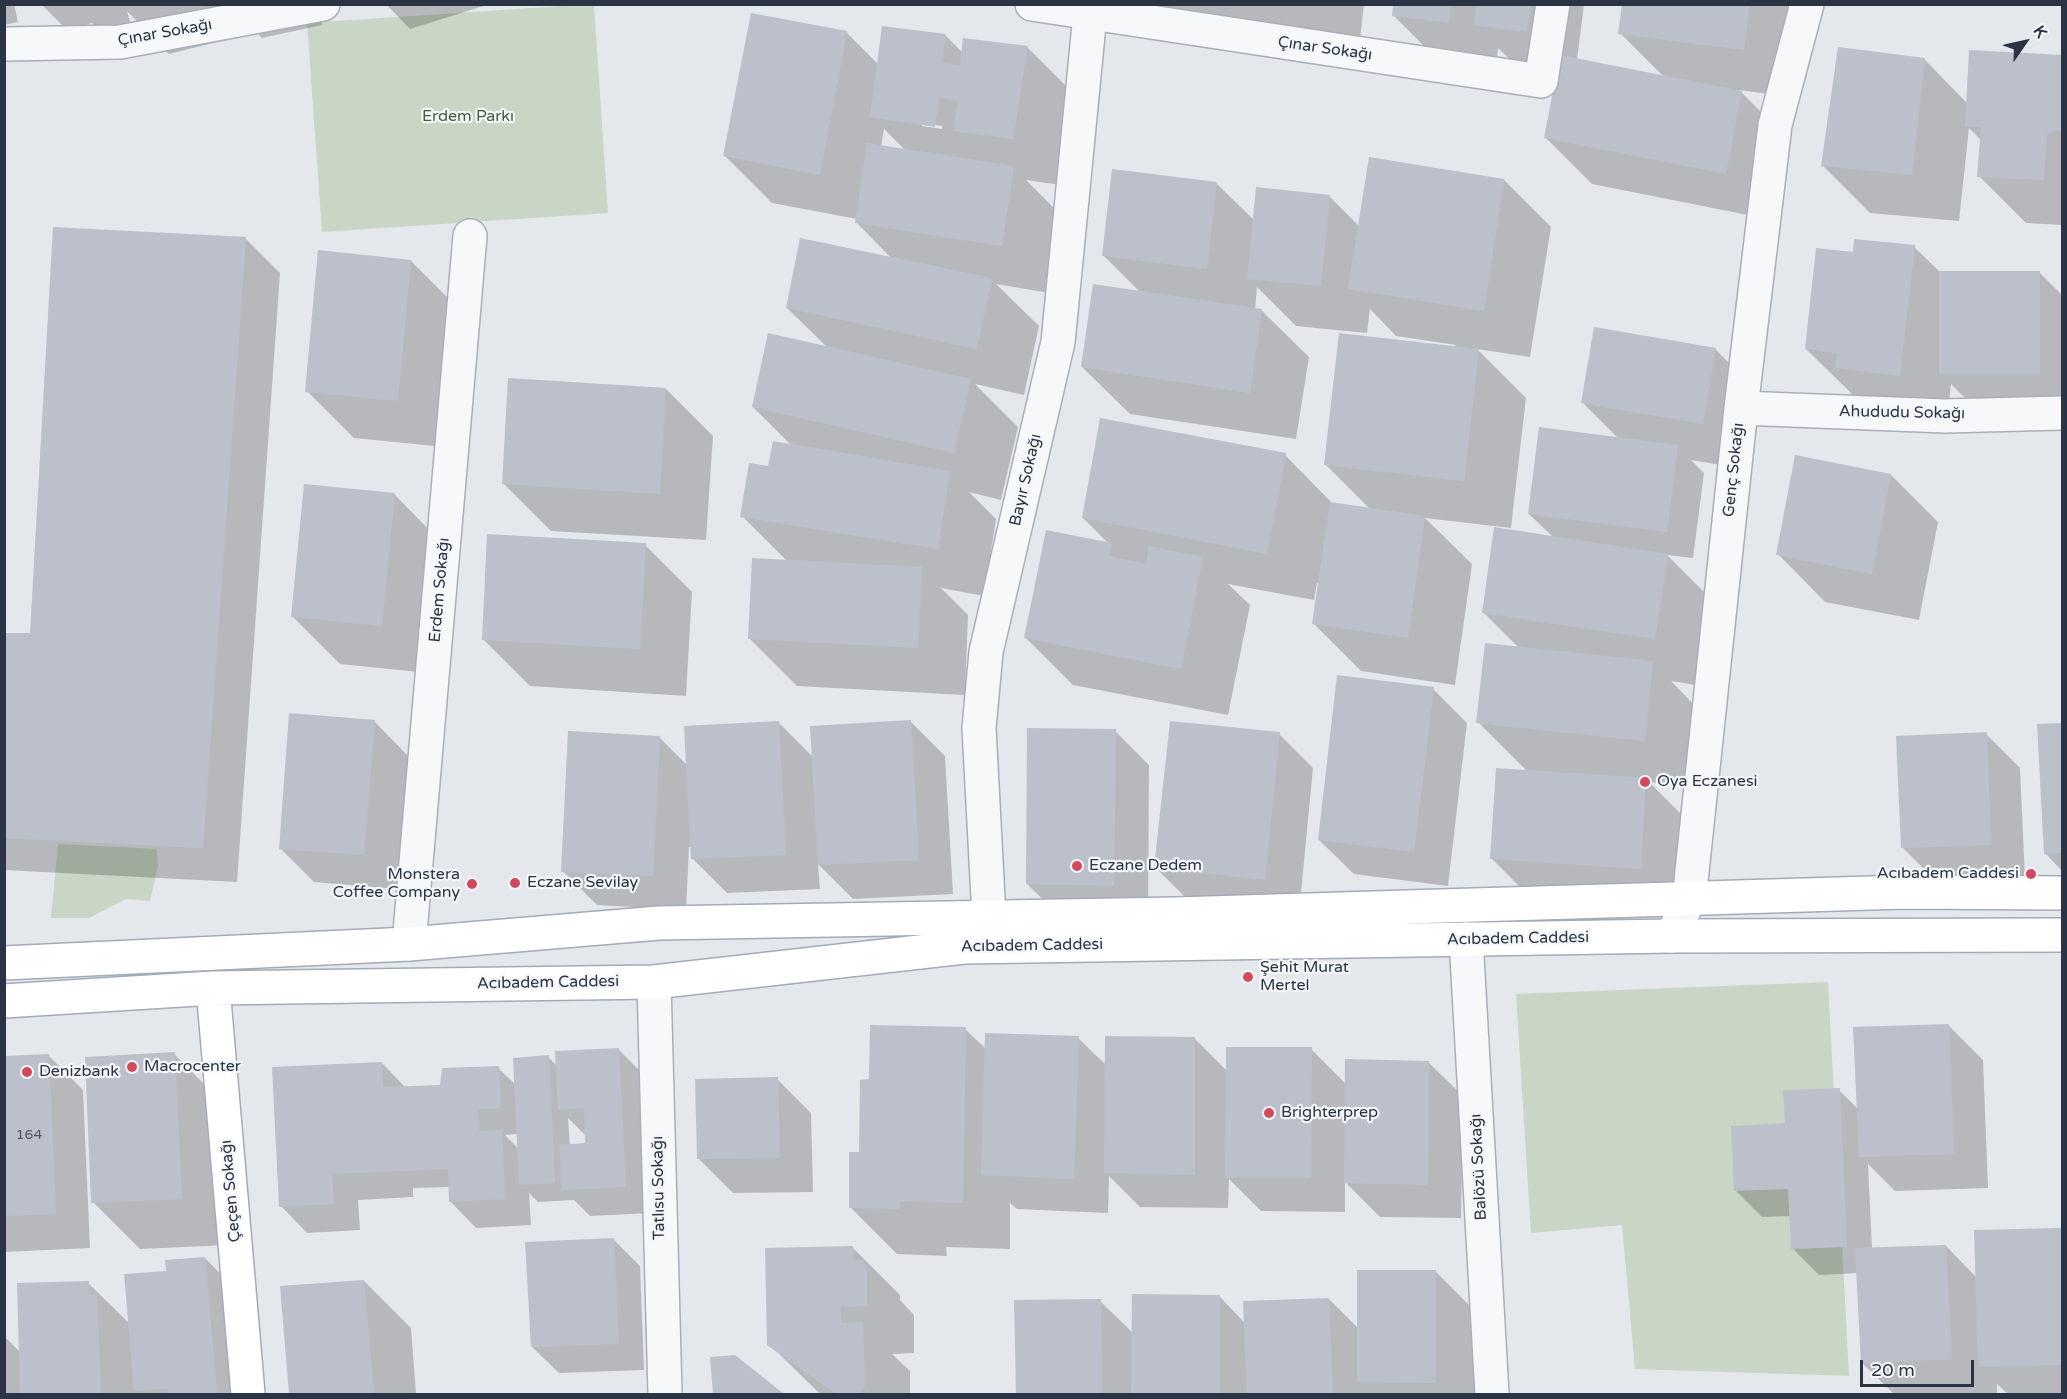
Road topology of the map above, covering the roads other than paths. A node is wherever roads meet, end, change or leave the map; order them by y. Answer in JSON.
{"nodes":[{"id":1,"x":323,"y":4,"type":"edge"},
{"id":2,"x":1032,"y":4,"type":"edge"},
{"id":3,"x":1553,"y":4,"type":"edge"},
{"id":4,"x":1807,"y":4,"type":"edge"},
{"id":5,"x":1090,"y":10,"type":"edge"},
{"id":6,"x":4,"y":44,"type":"edge"},
{"id":7,"x":470,"y":236,"type":"dead end"},
{"id":8,"x":1741,"y":408,"type":"junction"},
{"id":9,"x":2062,"y":413,"type":"edge"},
{"id":10,"x":2062,"y":893,"type":"edge"},
{"id":11,"x":1689,"y":900,"type":"junction"},
{"id":12,"x":988,"y":917,"type":"junction"},
{"id":13,"x":2062,"y":935,"type":"edge"},
{"id":14,"x":1672,"y":936,"type":"junction"},
{"id":15,"x":1466,"y":939,"type":"junction"},
{"id":16,"x":409,"y":944,"type":"junction"},
{"id":17,"x":964,"y":947,"type":"junction"},
{"id":18,"x":4,"y":963,"type":"edge"},
{"id":19,"x":654,"y":982,"type":"junction"},
{"id":20,"x":213,"y":988,"type":"junction"},
{"id":21,"x":4,"y":1001,"type":"edge"},
{"id":22,"x":248,"y":1395,"type":"edge"},
{"id":23,"x":665,"y":1395,"type":"edge"},
{"id":24,"x":1492,"y":1395,"type":"edge"}],
"edges":[{"from":1,"to":6,"type":"street","name":"Çınar Sokağı"},
{"from":2,"to":5,"type":"street","name":"Çınar Sokağı"},
{"from":3,"to":5,"type":"street","name":"Çınar Sokağı"},
{"from":4,"to":8,"type":"street","name":"Genç Sokağı"},
{"from":5,"to":12,"type":"street","name":"Bayır Sokağı"},
{"from":7,"to":16,"type":"street","name":"Erdem Sokağı"},
{"from":8,"to":9,"type":"street","name":"Ahududu Sokağı"},
{"from":8,"to":11,"type":"street","name":"Genç Sokağı"},
{"from":10,"to":11,"type":"main road","name":"Acıbadem Caddesi"},
{"from":11,"to":12,"type":"main road","name":"Acıbadem Caddesi"},
{"from":11,"to":14,"type":"street","name":"Genç Sokağı"},
{"from":12,"to":16,"type":"main road","name":"Acıbadem Caddesi"},
{"from":12,"to":17,"type":"street"},
{"from":13,"to":14,"type":"main road","name":"Acıbadem Caddesi"},
{"from":14,"to":15,"type":"main road","name":"Acıbadem Caddesi"},
{"from":15,"to":17,"type":"main road","name":"Acıbadem Caddesi"},
{"from":15,"to":24,"type":"street","name":"Balözü Sokağı"},
{"from":16,"to":18,"type":"main road","name":"Acıbadem Caddesi"},
{"from":17,"to":19,"type":"main road","name":"Acıbadem Caddesi"},
{"from":19,"to":20,"type":"main road","name":"Acıbadem Caddesi"},
{"from":19,"to":23,"type":"street","name":"Tatlısu Sokağı"},
{"from":20,"to":21,"type":"main road","name":"Acıbadem Caddesi"},
{"from":20,"to":22,"type":"main road","name":"Çeçen Sokağı"}]}
